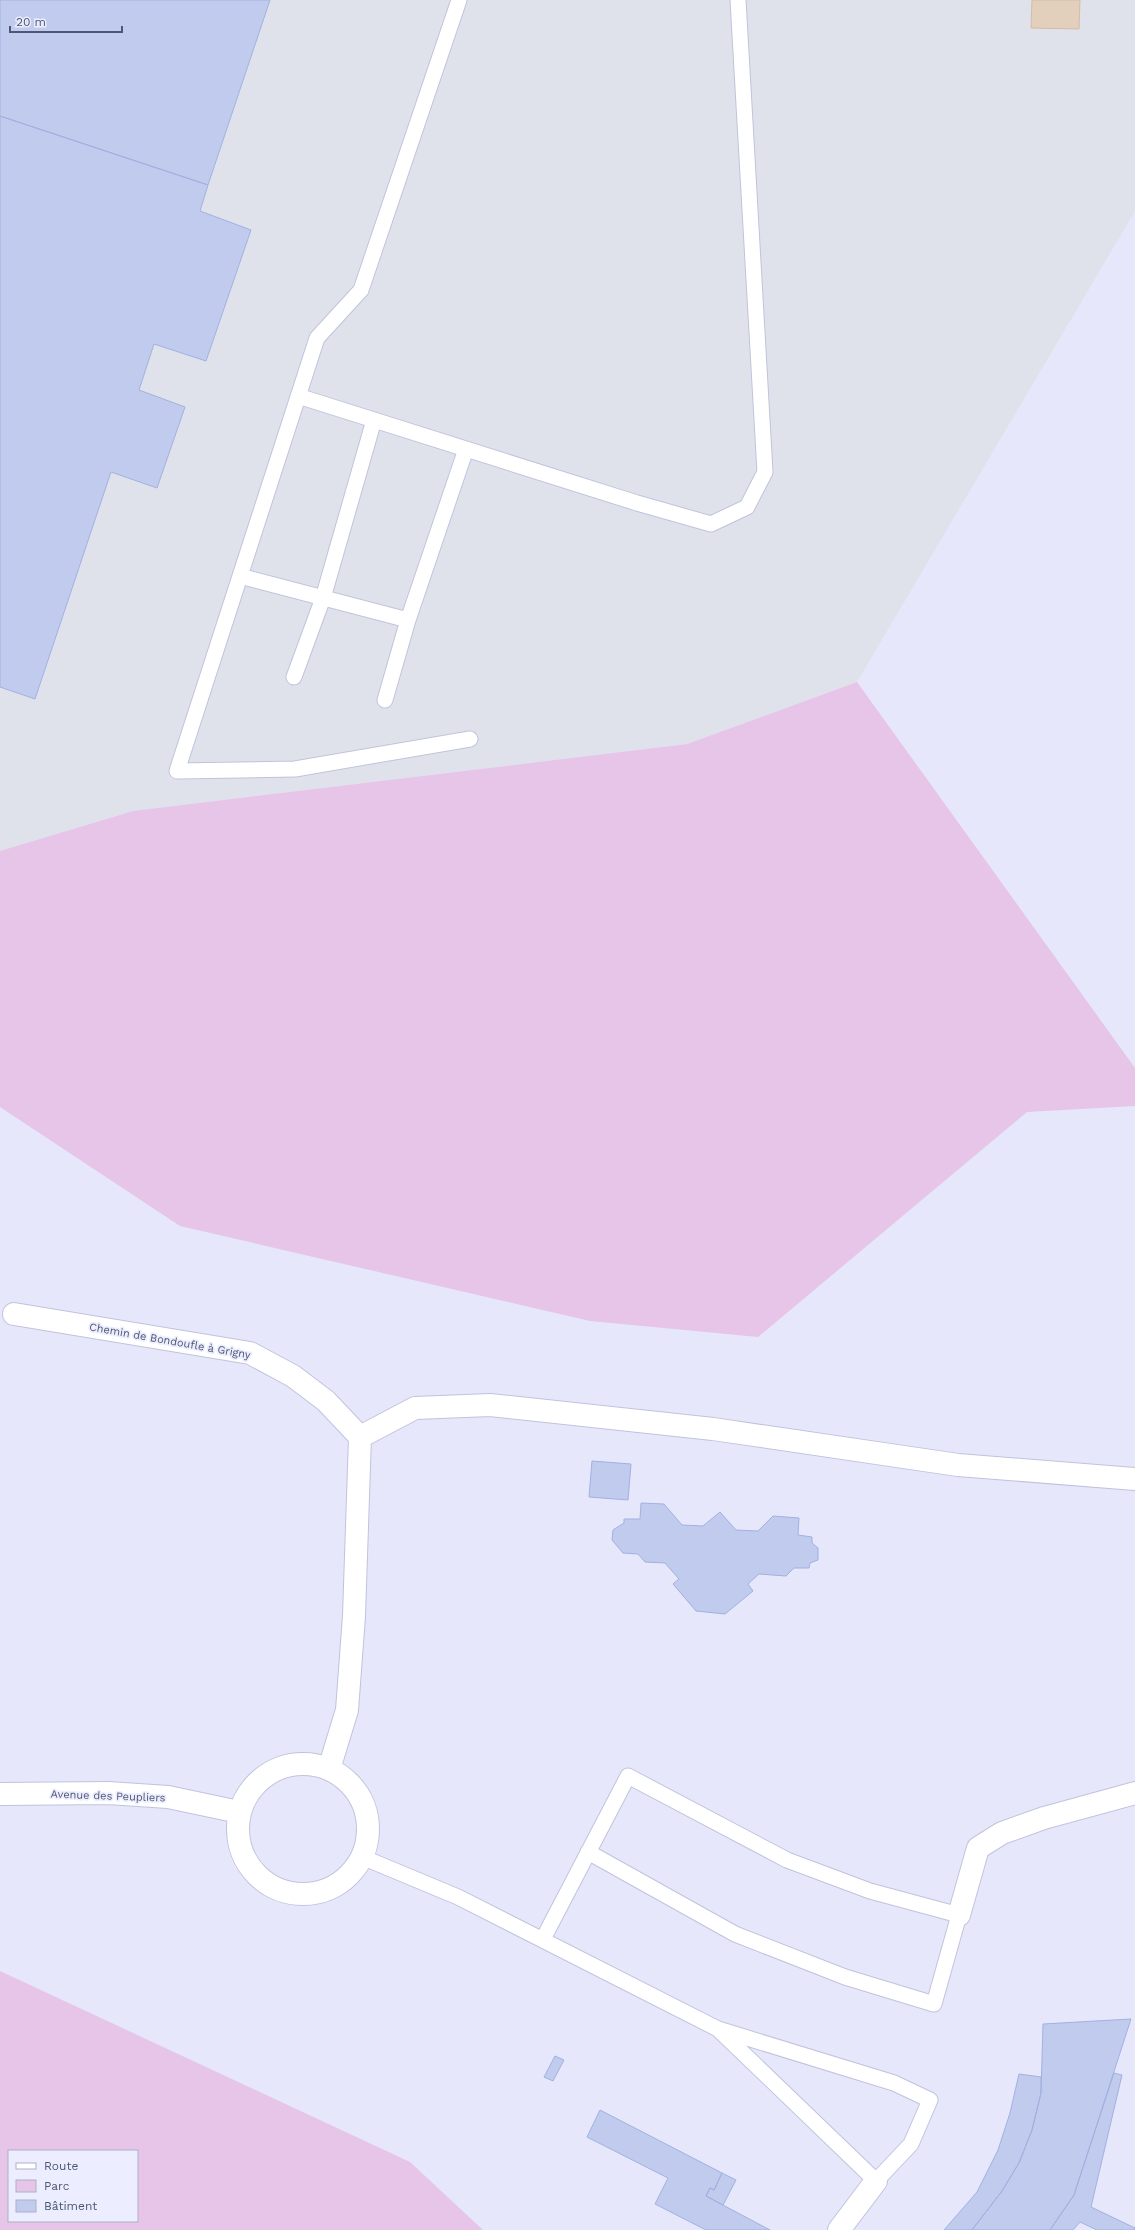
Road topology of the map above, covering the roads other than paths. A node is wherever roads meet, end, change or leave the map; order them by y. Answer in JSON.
{"nodes":[{"id":1,"x":459,"y":0,"type":"edge"},
{"id":2,"x":738,"y":0,"type":"edge"},
{"id":3,"x":298,"y":396,"type":"junction"},
{"id":4,"x":374,"y":420,"type":"junction"},
{"id":5,"x":466,"y":449,"type":"junction"},
{"id":6,"x":240,"y":576,"type":"junction"},
{"id":7,"x":323,"y":598,"type":"junction"},
{"id":8,"x":408,"y":620,"type":"junction"},
{"id":9,"x":294,"y":677,"type":"dead end"},
{"id":10,"x":385,"y":700,"type":"dead end"},
{"id":11,"x":470,"y":739,"type":"dead end"},
{"id":12,"x":7,"y":1313,"type":"edge"},
{"id":13,"x":360,"y":1437,"type":"junction"},
{"id":14,"x":1135,"y":1479,"type":"edge"},
{"id":15,"x":329,"y":1769,"type":"junction"},
{"id":16,"x":1135,"y":1793,"type":"edge"},
{"id":17,"x":0,"y":1794,"type":"edge"},
{"id":18,"x":239,"y":1812,"type":"junction"},
{"id":19,"x":588,"y":1852,"type":"junction"},
{"id":20,"x":362,"y":1857,"type":"junction"},
{"id":21,"x":959,"y":1915,"type":"junction"},
{"id":22,"x":543,"y":1939,"type":"junction"},
{"id":23,"x":718,"y":2029,"type":"junction"},
{"id":24,"x":876,"y":2181,"type":"junction"},
{"id":25,"x":839,"y":2230,"type":"edge"}],
"edges":[{"from":1,"to":3,"type":"lane"},
{"from":2,"to":5,"type":"lane"},
{"from":3,"to":4,"type":"lane"},
{"from":3,"to":6,"type":"lane"},
{"from":4,"to":5,"type":"lane"},
{"from":4,"to":7,"type":"lane"},
{"from":5,"to":8,"type":"lane"},
{"from":6,"to":7,"type":"lane"},
{"from":6,"to":11,"type":"lane"},
{"from":7,"to":8,"type":"lane"},
{"from":7,"to":9,"type":"lane"},
{"from":8,"to":10,"type":"lane"},
{"from":12,"to":13,"type":"street","name":"Chemin de Bondoufle à Grigny"},
{"from":13,"to":14,"type":"street"},
{"from":13,"to":15,"type":"street"},
{"from":15,"to":18,"type":"street"},
{"from":15,"to":20,"type":"street"},
{"from":16,"to":21,"type":"street"},
{"from":17,"to":18,"type":"street","name":"Avenue des Peupliers"},
{"from":18,"to":20,"type":"street"},
{"from":19,"to":21,"type":"lane"},
{"from":19,"to":21,"type":"lane"},
{"from":19,"to":22,"type":"lane"},
{"from":20,"to":22,"type":"lane"},
{"from":22,"to":23,"type":"lane"},
{"from":23,"to":24,"type":"lane"},
{"from":23,"to":24,"type":"lane"},
{"from":24,"to":25,"type":"street"}]}
